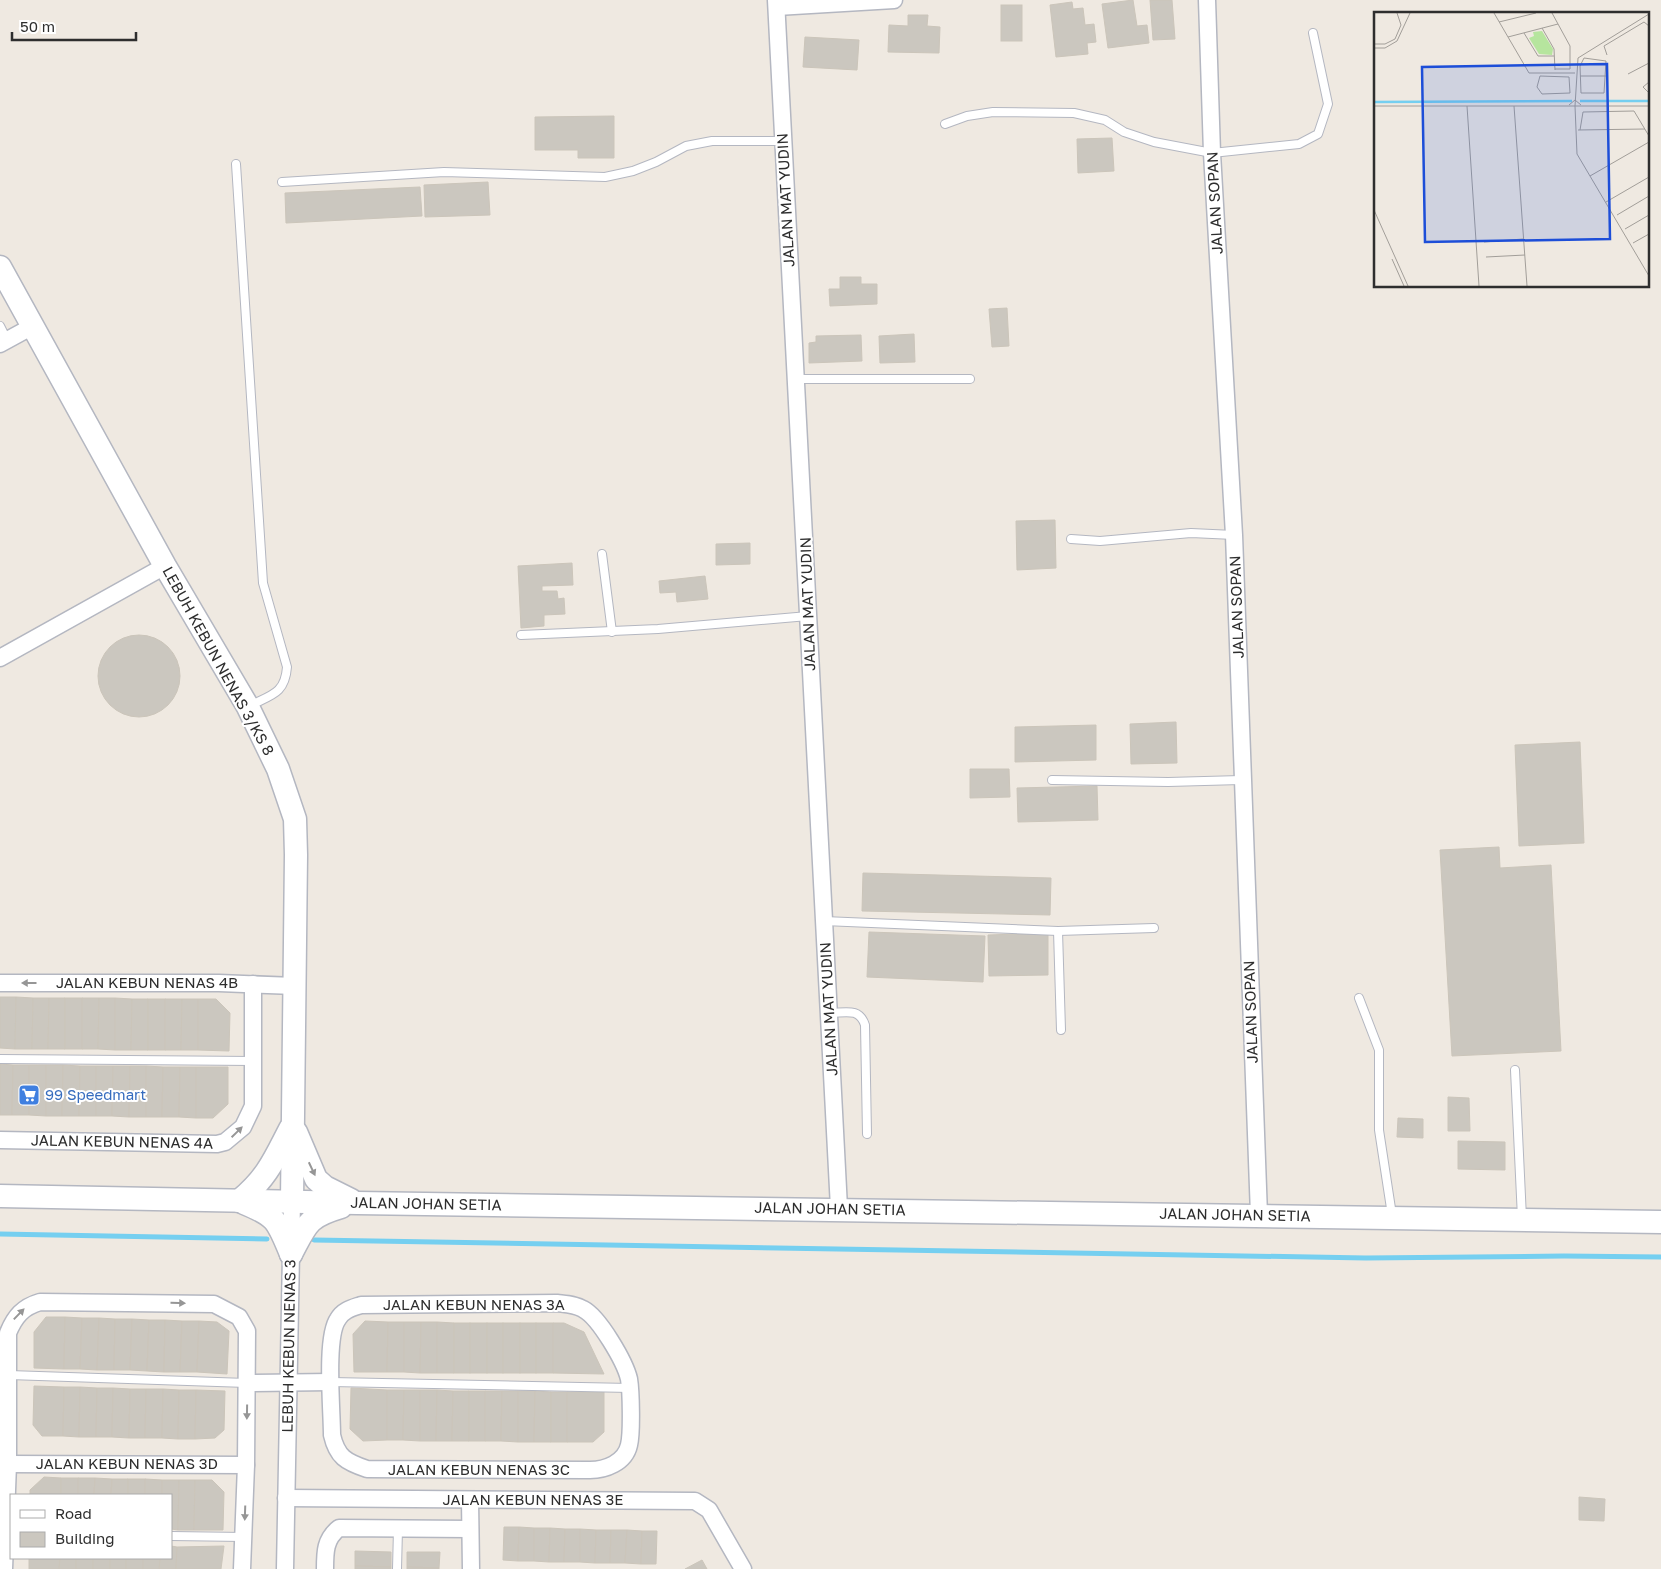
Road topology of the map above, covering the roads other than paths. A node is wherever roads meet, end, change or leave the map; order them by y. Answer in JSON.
{"nodes":[{"id":1,"x":894,"y":0,"type":"edge"},
{"id":2,"x":1207,"y":0,"type":"edge"},
{"id":3,"x":776,"y":3,"type":"edge"},
{"id":4,"x":1313,"y":33,"type":"dead end"},
{"id":5,"x":945,"y":124,"type":"dead end"},
{"id":6,"x":783,"y":142,"type":"junction"},
{"id":7,"x":1212,"y":152,"type":"junction"},
{"id":8,"x":236,"y":164,"type":"dead end"},
{"id":9,"x":282,"y":182,"type":"dead end"},
{"id":10,"x":0,"y":267,"type":"edge"},
{"id":11,"x":33,"y":326,"type":"junction"},
{"id":12,"x":2,"y":337,"type":"edge"},
{"id":13,"x":797,"y":378,"type":"junction"},
{"id":14,"x":970,"y":379,"type":"dead end"},
{"id":15,"x":1234,"y":535,"type":"junction"},
{"id":16,"x":1072,"y":539,"type":"dead end"},
{"id":17,"x":602,"y":554,"type":"dead end"},
{"id":18,"x":165,"y":566,"type":"junction"},
{"id":19,"x":808,"y":616,"type":"junction"},
{"id":20,"x":612,"y":632,"type":"junction"},
{"id":21,"x":521,"y":635,"type":"dead end"},
{"id":22,"x":0,"y":658,"type":"edge"},
{"id":23,"x":248,"y":706,"type":"junction"},
{"id":24,"x":1052,"y":780,"type":"dead end"},
{"id":25,"x":1241,"y":780,"type":"junction"},
{"id":26,"x":824,"y":921,"type":"junction"},
{"id":27,"x":1154,"y":928,"type":"dead end"},
{"id":28,"x":1058,"y":931,"type":"junction"},
{"id":29,"x":0,"y":983,"type":"edge"},
{"id":30,"x":253,"y":984,"type":"junction"},
{"id":31,"x":295,"y":986,"type":"junction"},
{"id":32,"x":1359,"y":998,"type":"dead end"},
{"id":33,"x":829,"y":1013,"type":"junction"},
{"id":34,"x":1061,"y":1030,"type":"dead end"},
{"id":35,"x":0,"y":1059,"type":"edge"},
{"id":36,"x":254,"y":1061,"type":"junction"},
{"id":37,"x":1515,"y":1070,"type":"dead end"},
{"id":38,"x":292,"y":1124,"type":"junction"},
{"id":39,"x":867,"y":1134,"type":"dead end"},
{"id":40,"x":0,"y":1140,"type":"edge"},
{"id":41,"x":0,"y":1196,"type":"edge"},
{"id":42,"x":239,"y":1201,"type":"junction"},
{"id":43,"x":292,"y":1201,"type":"junction"},
{"id":44,"x":357,"y":1203,"type":"junction"},
{"id":45,"x":839,"y":1208,"type":"junction"},
{"id":46,"x":1259,"y":1215,"type":"junction"},
{"id":47,"x":1392,"y":1217,"type":"junction"},
{"id":48,"x":1522,"y":1220,"type":"junction"},
{"id":49,"x":1661,"y":1222,"type":"edge"},
{"id":50,"x":290,"y":1254,"type":"junction"},
{"id":51,"x":9,"y":1375,"type":"junction"},
{"id":52,"x":288,"y":1382,"type":"junction"},
{"id":53,"x":331,"y":1382,"type":"junction"},
{"id":54,"x":248,"y":1384,"type":"junction"},
{"id":55,"x":630,"y":1388,"type":"junction"},
{"id":56,"x":8,"y":1464,"type":"junction"},
{"id":57,"x":246,"y":1465,"type":"junction"},
{"id":58,"x":286,"y":1498,"type":"junction"},
{"id":59,"x":470,"y":1500,"type":"junction"},
{"id":60,"x":398,"y":1529,"type":"junction"},
{"id":61,"x":470,"y":1529,"type":"junction"},
{"id":62,"x":8,"y":1533,"type":"edge"},
{"id":63,"x":172,"y":1536,"type":"edge"},
{"id":64,"x":244,"y":1537,"type":"junction"},
{"id":65,"x":4,"y":1569,"type":"edge"},
{"id":66,"x":242,"y":1569,"type":"edge"},
{"id":67,"x":285,"y":1569,"type":"edge"},
{"id":68,"x":325,"y":1569,"type":"edge"},
{"id":69,"x":397,"y":1569,"type":"edge"},
{"id":70,"x":471,"y":1569,"type":"edge"},
{"id":71,"x":743,"y":1569,"type":"edge"}],
"edges":[{"from":1,"to":3,"type":"street"},
{"from":2,"to":7,"type":"street","name":"JALAN SOPAN"},
{"from":3,"to":6,"type":"street","name":"JALAN MAT YUDIN"},
{"from":4,"to":7,"type":"lane"},
{"from":5,"to":7,"type":"lane"},
{"from":6,"to":9,"type":"lane"},
{"from":6,"to":13,"type":"street","name":"JALAN MAT YUDIN"},
{"from":7,"to":15,"type":"street","name":"JALAN SOPAN"},
{"from":8,"to":23,"type":"lane"},
{"from":10,"to":11,"type":"main road","name":"LEBUH KEBUN NENAS 3/KS 8"},
{"from":11,"to":12,"type":"street"},
{"from":11,"to":18,"type":"main road","name":"LEBUH KEBUN NENAS 3/KS 8"},
{"from":13,"to":14,"type":"lane"},
{"from":13,"to":19,"type":"street","name":"JALAN MAT YUDIN"},
{"from":15,"to":16,"type":"lane"},
{"from":15,"to":25,"type":"street","name":"JALAN SOPAN"},
{"from":17,"to":20,"type":"lane"},
{"from":18,"to":22,"type":"street"},
{"from":18,"to":23,"type":"main road","name":"LEBUH KEBUN NENAS 3/KS 8"},
{"from":19,"to":20,"type":"lane"},
{"from":19,"to":26,"type":"street","name":"JALAN MAT YUDIN"},
{"from":20,"to":21,"type":"lane"},
{"from":23,"to":31,"type":"main road","name":"LEBUH KEBUN NENAS 3/KS 8"},
{"from":24,"to":25,"type":"lane"},
{"from":25,"to":46,"type":"street","name":"JALAN SOPAN"},
{"from":26,"to":28,"type":"lane"},
{"from":26,"to":33,"type":"street","name":"JALAN MAT YUDIN"},
{"from":27,"to":28,"type":"lane"},
{"from":28,"to":34,"type":"lane"},
{"from":30,"to":29,"type":"street","name":"JALAN KEBUN NENAS 4B","one_way":true},
{"from":30,"to":31,"type":"street","name":"JALAN KEBUN NENAS 4B"},
{"from":30,"to":36,"type":"street","name":"JALAN KEBUN NENAS 4A"},
{"from":31,"to":38,"type":"main road","name":"LEBUH KEBUN NENAS 3/KS 8"},
{"from":32,"to":47,"type":"lane"},
{"from":33,"to":39,"type":"lane"},
{"from":33,"to":45,"type":"street","name":"JALAN MAT YUDIN"},
{"from":35,"to":36,"type":"lane"},
{"from":40,"to":36,"type":"street","name":"JALAN KEBUN NENAS 4A","one_way":true},
{"from":37,"to":48,"type":"lane"},
{"from":38,"to":42,"type":"main road"},
{"from":38,"to":43,"type":"main road","name":"LEBUH KEBUN NENAS 3"},
{"from":38,"to":44,"type":"main road","one_way":true},
{"from":41,"to":42,"type":"main road","name":"JALAN JOHAN SETIA"},
{"from":42,"to":43,"type":"main road","name":"JALAN JOHAN SETIA"},
{"from":42,"to":50,"type":"main road"},
{"from":43,"to":44,"type":"main road","name":"JALAN JOHAN SETIA"},
{"from":43,"to":50,"type":"street","name":"LEBUH KEBUN NENAS 3"},
{"from":44,"to":45,"type":"main road","name":"JALAN JOHAN SETIA"},
{"from":44,"to":50,"type":"main road"},
{"from":45,"to":46,"type":"main road","name":"JALAN JOHAN SETIA"},
{"from":46,"to":47,"type":"main road","name":"JALAN JOHAN SETIA"},
{"from":47,"to":48,"type":"main road","name":"JALAN JOHAN SETIA"},
{"from":48,"to":49,"type":"main road","name":"JALAN JOHAN SETIA"},
{"from":50,"to":52,"type":"street","name":"LEBUH KEBUN NENAS 3"},
{"from":51,"to":54,"type":"lane"},
{"from":51,"to":54,"type":"street","one_way":true},
{"from":51,"to":56,"type":"street"},
{"from":52,"to":53,"type":"street"},
{"from":52,"to":54,"type":"street"},
{"from":52,"to":58,"type":"street","name":"LEBUH KEBUN NENAS 3"},
{"from":53,"to":55,"type":"lane"},
{"from":53,"to":55,"type":"street","name":"JALAN KEBUN NENAS 3A"},
{"from":53,"to":55,"type":"street","name":"JALAN KEBUN NENAS 3C"},
{"from":54,"to":57,"type":"street","one_way":true},
{"from":56,"to":57,"type":"street","name":"JALAN KEBUN NENAS 3D"},
{"from":56,"to":62,"type":"street"},
{"from":57,"to":64,"type":"street","one_way":true},
{"from":58,"to":59,"type":"street","name":"JALAN KEBUN NENAS 3E"},
{"from":58,"to":67,"type":"street","name":"LEBUH KEBUN NENAS 3"},
{"from":59,"to":61,"type":"street"},
{"from":59,"to":71,"type":"street","name":"JALAN KEBUN NENAS 3E"},
{"from":60,"to":61,"type":"street"},
{"from":60,"to":68,"type":"street"},
{"from":60,"to":69,"type":"lane"},
{"from":61,"to":70,"type":"street"},
{"from":62,"to":65,"type":"street"},
{"from":63,"to":64,"type":"lane"},
{"from":64,"to":66,"type":"street"}]}
